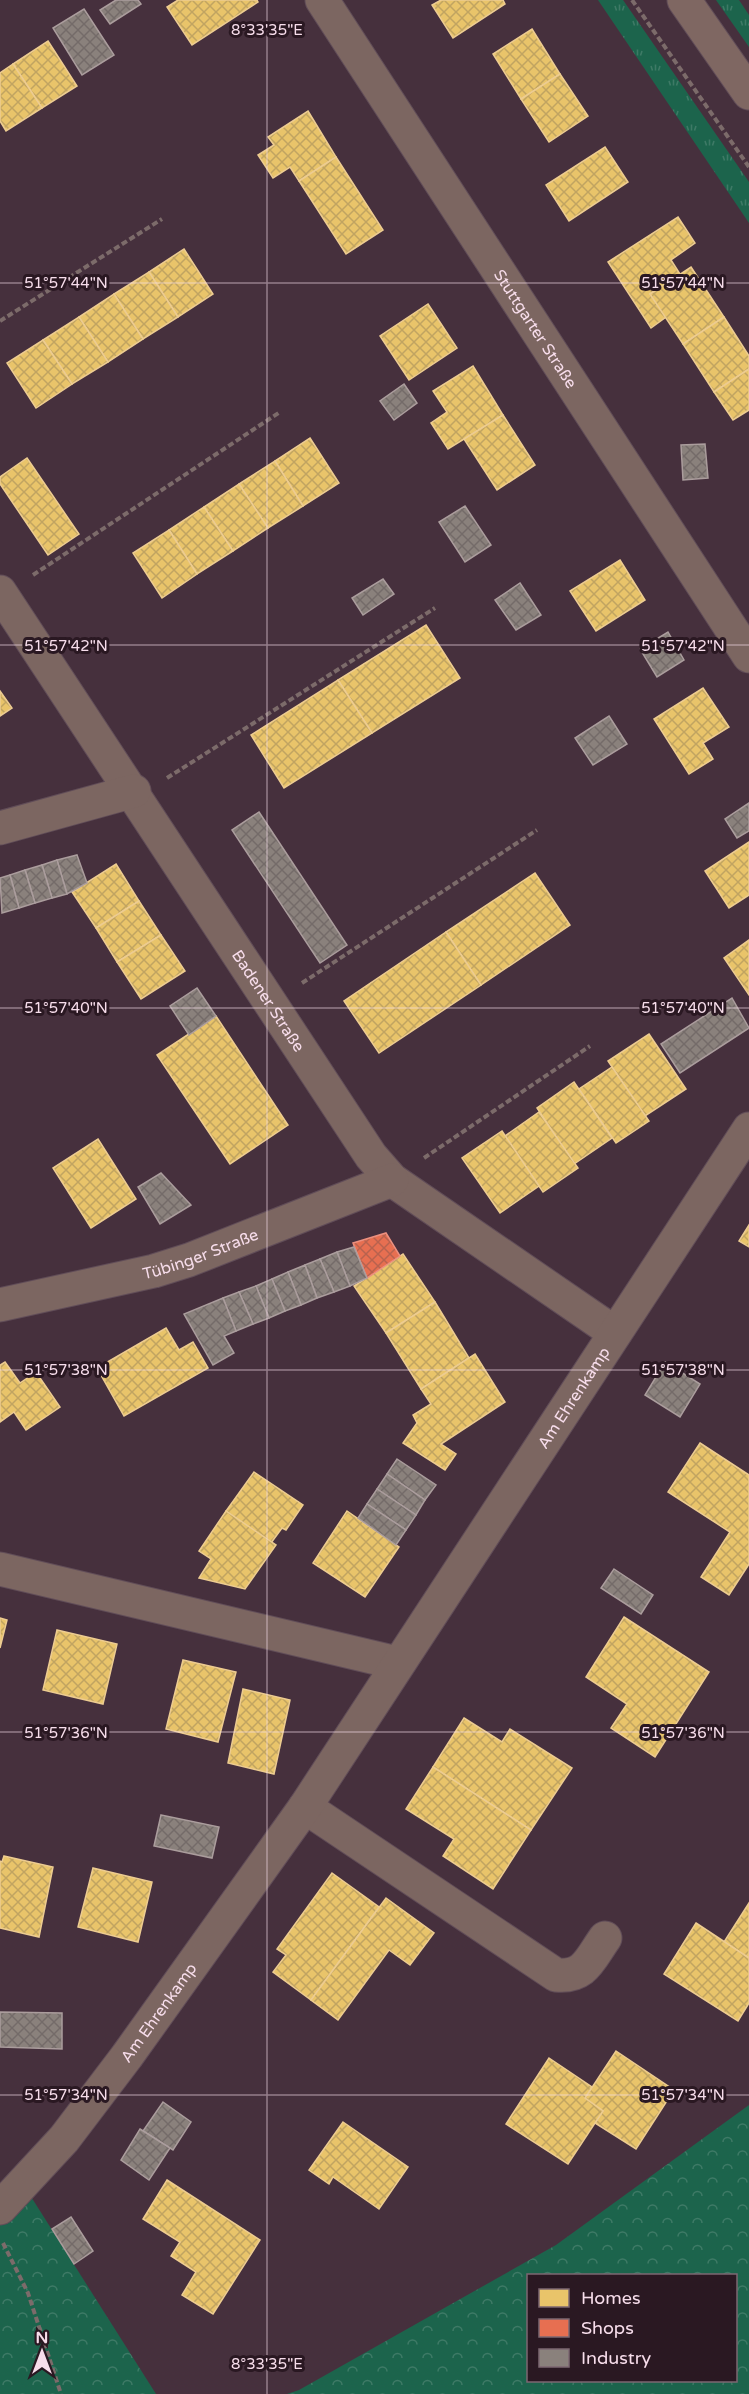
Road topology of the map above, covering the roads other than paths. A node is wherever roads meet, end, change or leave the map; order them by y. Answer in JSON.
{"nodes":[{"id":1,"x":322,"y":0,"type":"edge"},
{"id":2,"x":684,"y":0,"type":"edge"},
{"id":3,"x":749,"y":93,"type":"edge"},
{"id":4,"x":1,"y":594,"type":"edge"},
{"id":5,"x":749,"y":656,"type":"edge"},
{"id":6,"x":134,"y":791,"type":"junction"},
{"id":7,"x":0,"y":828,"type":"edge"},
{"id":8,"x":749,"y":1129,"type":"edge"},
{"id":9,"x":392,"y":1180,"type":"junction"},
{"id":10,"x":0,"y":1305,"type":"edge"},
{"id":11,"x":615,"y":1333,"type":"junction"},
{"id":12,"x":0,"y":1569,"type":"edge"},
{"id":13,"x":397,"y":1663,"type":"junction"},
{"id":14,"x":304,"y":1807,"type":"junction"},
{"id":15,"x":605,"y":1938,"type":"dead end"},
{"id":16,"x":0,"y":2208,"type":"edge"}],
"edges":[{"from":1,"to":5,"type":"street","name":"Stuttgarter Straße"},
{"from":2,"to":3,"type":"main road"},
{"from":4,"to":6,"type":"street","name":"Badener Straße"},
{"from":6,"to":7,"type":"street"},
{"from":6,"to":9,"type":"street","name":"Badener Straße"},
{"from":8,"to":11,"type":"street","name":"Am Ehrenkamp"},
{"from":9,"to":10,"type":"street","name":"Tübinger Straße"},
{"from":9,"to":11,"type":"street","name":"Badener Straße"},
{"from":11,"to":13,"type":"street","name":"Am Ehrenkamp"},
{"from":12,"to":13,"type":"street"},
{"from":13,"to":14,"type":"street","name":"Am Ehrenkamp"},
{"from":14,"to":15,"type":"street"},
{"from":14,"to":16,"type":"street","name":"Am Ehrenkamp"}]}
